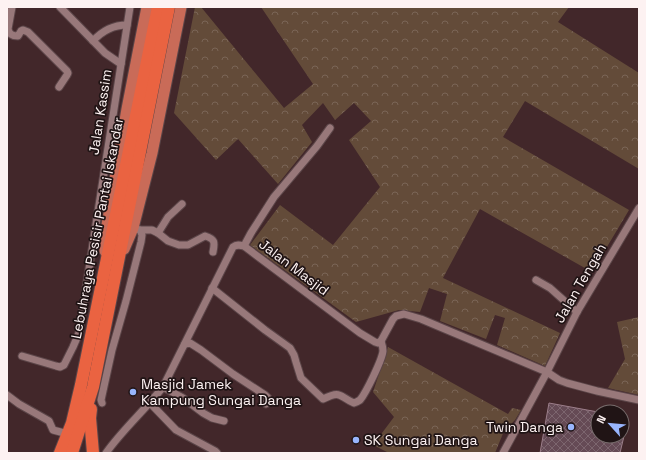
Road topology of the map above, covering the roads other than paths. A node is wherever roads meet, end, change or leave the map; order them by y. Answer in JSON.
{"nodes":[{"id":1,"x":12,"y":7,"type":"edge"},
{"id":2,"x":60,"y":7,"type":"edge"},
{"id":3,"x":130,"y":7,"type":"edge"},
{"id":4,"x":147,"y":7,"type":"edge"},
{"id":5,"x":158,"y":7,"type":"edge"},
{"id":6,"x":169,"y":7,"type":"edge"},
{"id":7,"x":181,"y":7,"type":"edge"},
{"id":8,"x":185,"y":7,"type":"edge"},
{"id":9,"x":127,"y":25,"type":"junction"},
{"id":10,"x":176,"y":35,"type":"junction"},
{"id":11,"x":94,"y":41,"type":"junction"},
{"id":12,"x":121,"y":64,"type":"junction"},
{"id":13,"x":59,"y":87,"type":"dead end"},
{"id":14,"x":114,"y":107,"type":"junction"},
{"id":15,"x":126,"y":109,"type":"junction"},
{"id":16,"x":330,"y":128,"type":"dead end"},
{"id":17,"x":134,"y":149,"type":"junction"},
{"id":18,"x":182,"y":204,"type":"dead end"},
{"id":19,"x":639,"y":208,"type":"edge"},
{"id":20,"x":136,"y":229,"type":"junction"},
{"id":21,"x":158,"y":233,"type":"junction"},
{"id":22,"x":244,"y":246,"type":"junction"},
{"id":23,"x":213,"y":252,"type":"dead end"},
{"id":24,"x":119,"y":259,"type":"junction"},
{"id":25,"x":103,"y":277,"type":"junction"},
{"id":26,"x":536,"y":280,"type":"dead end"},
{"id":27,"x":212,"y":288,"type":"junction"},
{"id":28,"x":577,"y":312,"type":"junction"},
{"id":29,"x":85,"y":334,"type":"junction"},
{"id":30,"x":381,"y":341,"type":"junction"},
{"id":31,"x":185,"y":344,"type":"junction"},
{"id":32,"x":22,"y":356,"type":"dead end"},
{"id":33,"x":546,"y":372,"type":"junction"},
{"id":34,"x":93,"y":387,"type":"junction"},
{"id":35,"x":163,"y":387,"type":"junction"},
{"id":36,"x":7,"y":395,"type":"edge"},
{"id":37,"x":639,"y":400,"type":"edge"},
{"id":38,"x":102,"y":403,"type":"dead end"},
{"id":39,"x":150,"y":403,"type":"junction"},
{"id":40,"x":266,"y":404,"type":"dead end"},
{"id":41,"x":224,"y":421,"type":"dead end"},
{"id":42,"x":68,"y":434,"type":"junction"},
{"id":43,"x":60,"y":453,"type":"edge"},
{"id":44,"x":72,"y":453,"type":"edge"},
{"id":45,"x":93,"y":453,"type":"edge"},
{"id":46,"x":106,"y":453,"type":"edge"},
{"id":47,"x":217,"y":453,"type":"edge"},
{"id":48,"x":503,"y":453,"type":"edge"}],
"edges":[{"from":1,"to":13,"type":"street"},
{"from":2,"to":11,"type":"street"},
{"from":3,"to":9,"type":"street","name":"Jalan Kassim"},
{"from":4,"to":15,"type":"main road"},
{"from":5,"to":17,"type":"highway","name":"Lebuhraya Pesisir Pantai Iskandar"},
{"from":6,"to":17,"type":"highway","name":"Lebuhraya Pesisir Pantai Iskandar"},
{"from":7,"to":10,"type":"main road"},
{"from":8,"to":10,"type":"main road"},
{"from":9,"to":11,"type":"street"},
{"from":9,"to":12,"type":"street","name":"Jalan Kassim"},
{"from":10,"to":20,"type":"main road"},
{"from":11,"to":12,"type":"street"},
{"from":12,"to":14,"type":"street","name":"Jalan Kassim"},
{"from":14,"to":15,"type":"street"},
{"from":14,"to":29,"type":"street","name":"Jalan Kassim"},
{"from":15,"to":25,"type":"main road"},
{"from":16,"to":22,"type":"street"},
{"from":17,"to":24,"type":"highway","name":"Lebuhraya Pesisir Pantai Iskandar"},
{"from":17,"to":25,"type":"highway","name":"Lebuhraya Pesisir Pantai Iskandar"},
{"from":18,"to":21,"type":"street"},
{"from":19,"to":28,"type":"street","name":"Jalan Tengah"},
{"from":20,"to":21,"type":"street"},
{"from":20,"to":24,"type":"main road"},
{"from":20,"to":38,"type":"street"},
{"from":21,"to":23,"type":"street"},
{"from":22,"to":27,"type":"street","name":"Jalan Masjid"},
{"from":22,"to":30,"type":"street","name":"Jalan Masjid"},
{"from":24,"to":34,"type":"highway","name":"Lebuhraya Pesisir Pantai Iskandar"},
{"from":25,"to":29,"type":"highway","name":"Lebuhraya Pesisir Pantai Iskandar"},
{"from":26,"to":28,"type":"street"},
{"from":27,"to":30,"type":"street"},
{"from":27,"to":31,"type":"street","name":"Jalan Masjid"},
{"from":28,"to":33,"type":"street","name":"Jalan Tengah"},
{"from":29,"to":32,"type":"street","name":"Jalan Kassim"},
{"from":29,"to":42,"type":"highway","name":"Lebuhraya Pesisir Pantai Iskandar"},
{"from":30,"to":33,"type":"street"},
{"from":31,"to":35,"type":"street","name":"Jalan Masjid"},
{"from":31,"to":40,"type":"street"},
{"from":33,"to":37,"type":"street"},
{"from":33,"to":48,"type":"street","name":"Jalan Tengah"},
{"from":34,"to":44,"type":"highway","name":"Lebuhraya Pesisir Pantai Iskandar"},
{"from":34,"to":45,"type":"highway"},
{"from":35,"to":39,"type":"street","name":"Jalan Masjid"},
{"from":35,"to":41,"type":"street"},
{"from":36,"to":42,"type":"street"},
{"from":39,"to":46,"type":"street","name":"Jalan Masjid"},
{"from":39,"to":47,"type":"street"},
{"from":42,"to":43,"type":"highway","name":"Lebuhraya Pesisir Pantai Iskandar"}]}
